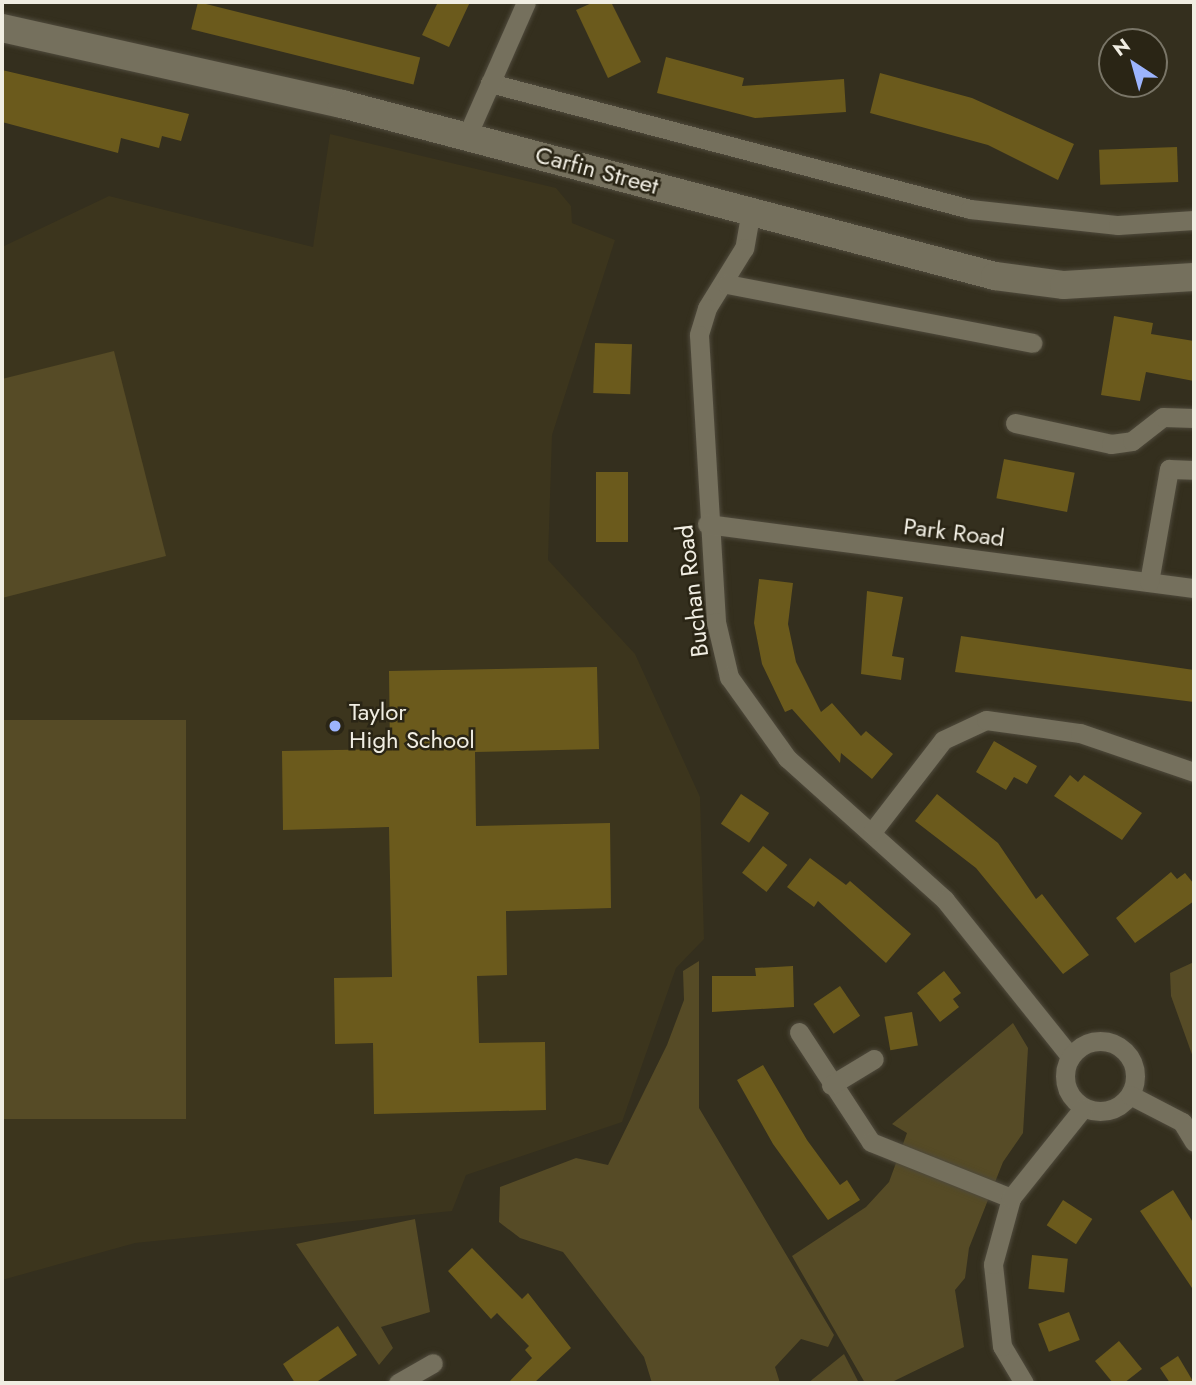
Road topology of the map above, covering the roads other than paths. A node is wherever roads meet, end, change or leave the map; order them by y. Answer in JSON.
{"nodes":[{"id":1,"x":526,"y":2,"type":"edge"},
{"id":2,"x":2,"y":28,"type":"edge"},
{"id":3,"x":490,"y":83,"type":"junction"},
{"id":4,"x":467,"y":136,"type":"junction"},
{"id":5,"x":751,"y":210,"type":"junction"},
{"id":6,"x":1194,"y":220,"type":"edge"},
{"id":7,"x":1194,"y":277,"type":"edge"},
{"id":8,"x":727,"y":284,"type":"junction"},
{"id":9,"x":1031,"y":343,"type":"dead end"},
{"id":10,"x":1194,"y":418,"type":"edge"},
{"id":11,"x":1015,"y":423,"type":"dead end"},
{"id":12,"x":1194,"y":470,"type":"edge"},
{"id":13,"x":707,"y":524,"type":"junction"},
{"id":14,"x":1149,"y":582,"type":"junction"},
{"id":15,"x":1194,"y":589,"type":"edge"},
{"id":16,"x":1194,"y":772,"type":"edge"},
{"id":17,"x":872,"y":832,"type":"junction"},
{"id":18,"x":799,"y":1032,"type":"dead end"},
{"id":19,"x":1070,"y":1056,"type":"junction"},
{"id":20,"x":874,"y":1059,"type":"dead end"},
{"id":21,"x":831,"y":1085,"type":"junction"},
{"id":22,"x":1130,"y":1095,"type":"junction"},
{"id":23,"x":1083,"y":1108,"type":"junction"},
{"id":24,"x":1194,"y":1142,"type":"edge"},
{"id":25,"x":1011,"y":1198,"type":"junction"},
{"id":26,"x":433,"y":1363,"type":"dead end"},
{"id":27,"x":398,"y":1383,"type":"edge"},
{"id":28,"x":1024,"y":1383,"type":"edge"}],
"edges":[{"from":1,"to":3,"type":"street"},
{"from":2,"to":4,"type":"main road","name":"Carfin Street"},
{"from":3,"to":4,"type":"street"},
{"from":3,"to":6,"type":"street"},
{"from":4,"to":5,"type":"main road","name":"Carfin Street"},
{"from":5,"to":7,"type":"main road","name":"Carfin Street"},
{"from":5,"to":8,"type":"street","name":"Buchan Road"},
{"from":8,"to":9,"type":"street"},
{"from":8,"to":13,"type":"street","name":"Buchan Road"},
{"from":10,"to":11,"type":"street"},
{"from":12,"to":14,"type":"street"},
{"from":13,"to":14,"type":"street","name":"Park Road"},
{"from":13,"to":17,"type":"street","name":"Buchan Road"},
{"from":14,"to":15,"type":"street","name":"Park Road"},
{"from":16,"to":17,"type":"street"},
{"from":17,"to":19,"type":"street","name":"Buchan Road"},
{"from":18,"to":21,"type":"street"},
{"from":19,"to":22,"type":"street"},
{"from":19,"to":23,"type":"street"},
{"from":20,"to":21,"type":"street"},
{"from":21,"to":25,"type":"street"},
{"from":22,"to":23,"type":"street"},
{"from":22,"to":24,"type":"street"},
{"from":23,"to":25,"type":"street"},
{"from":25,"to":28,"type":"street"},
{"from":26,"to":27,"type":"street"}]}
